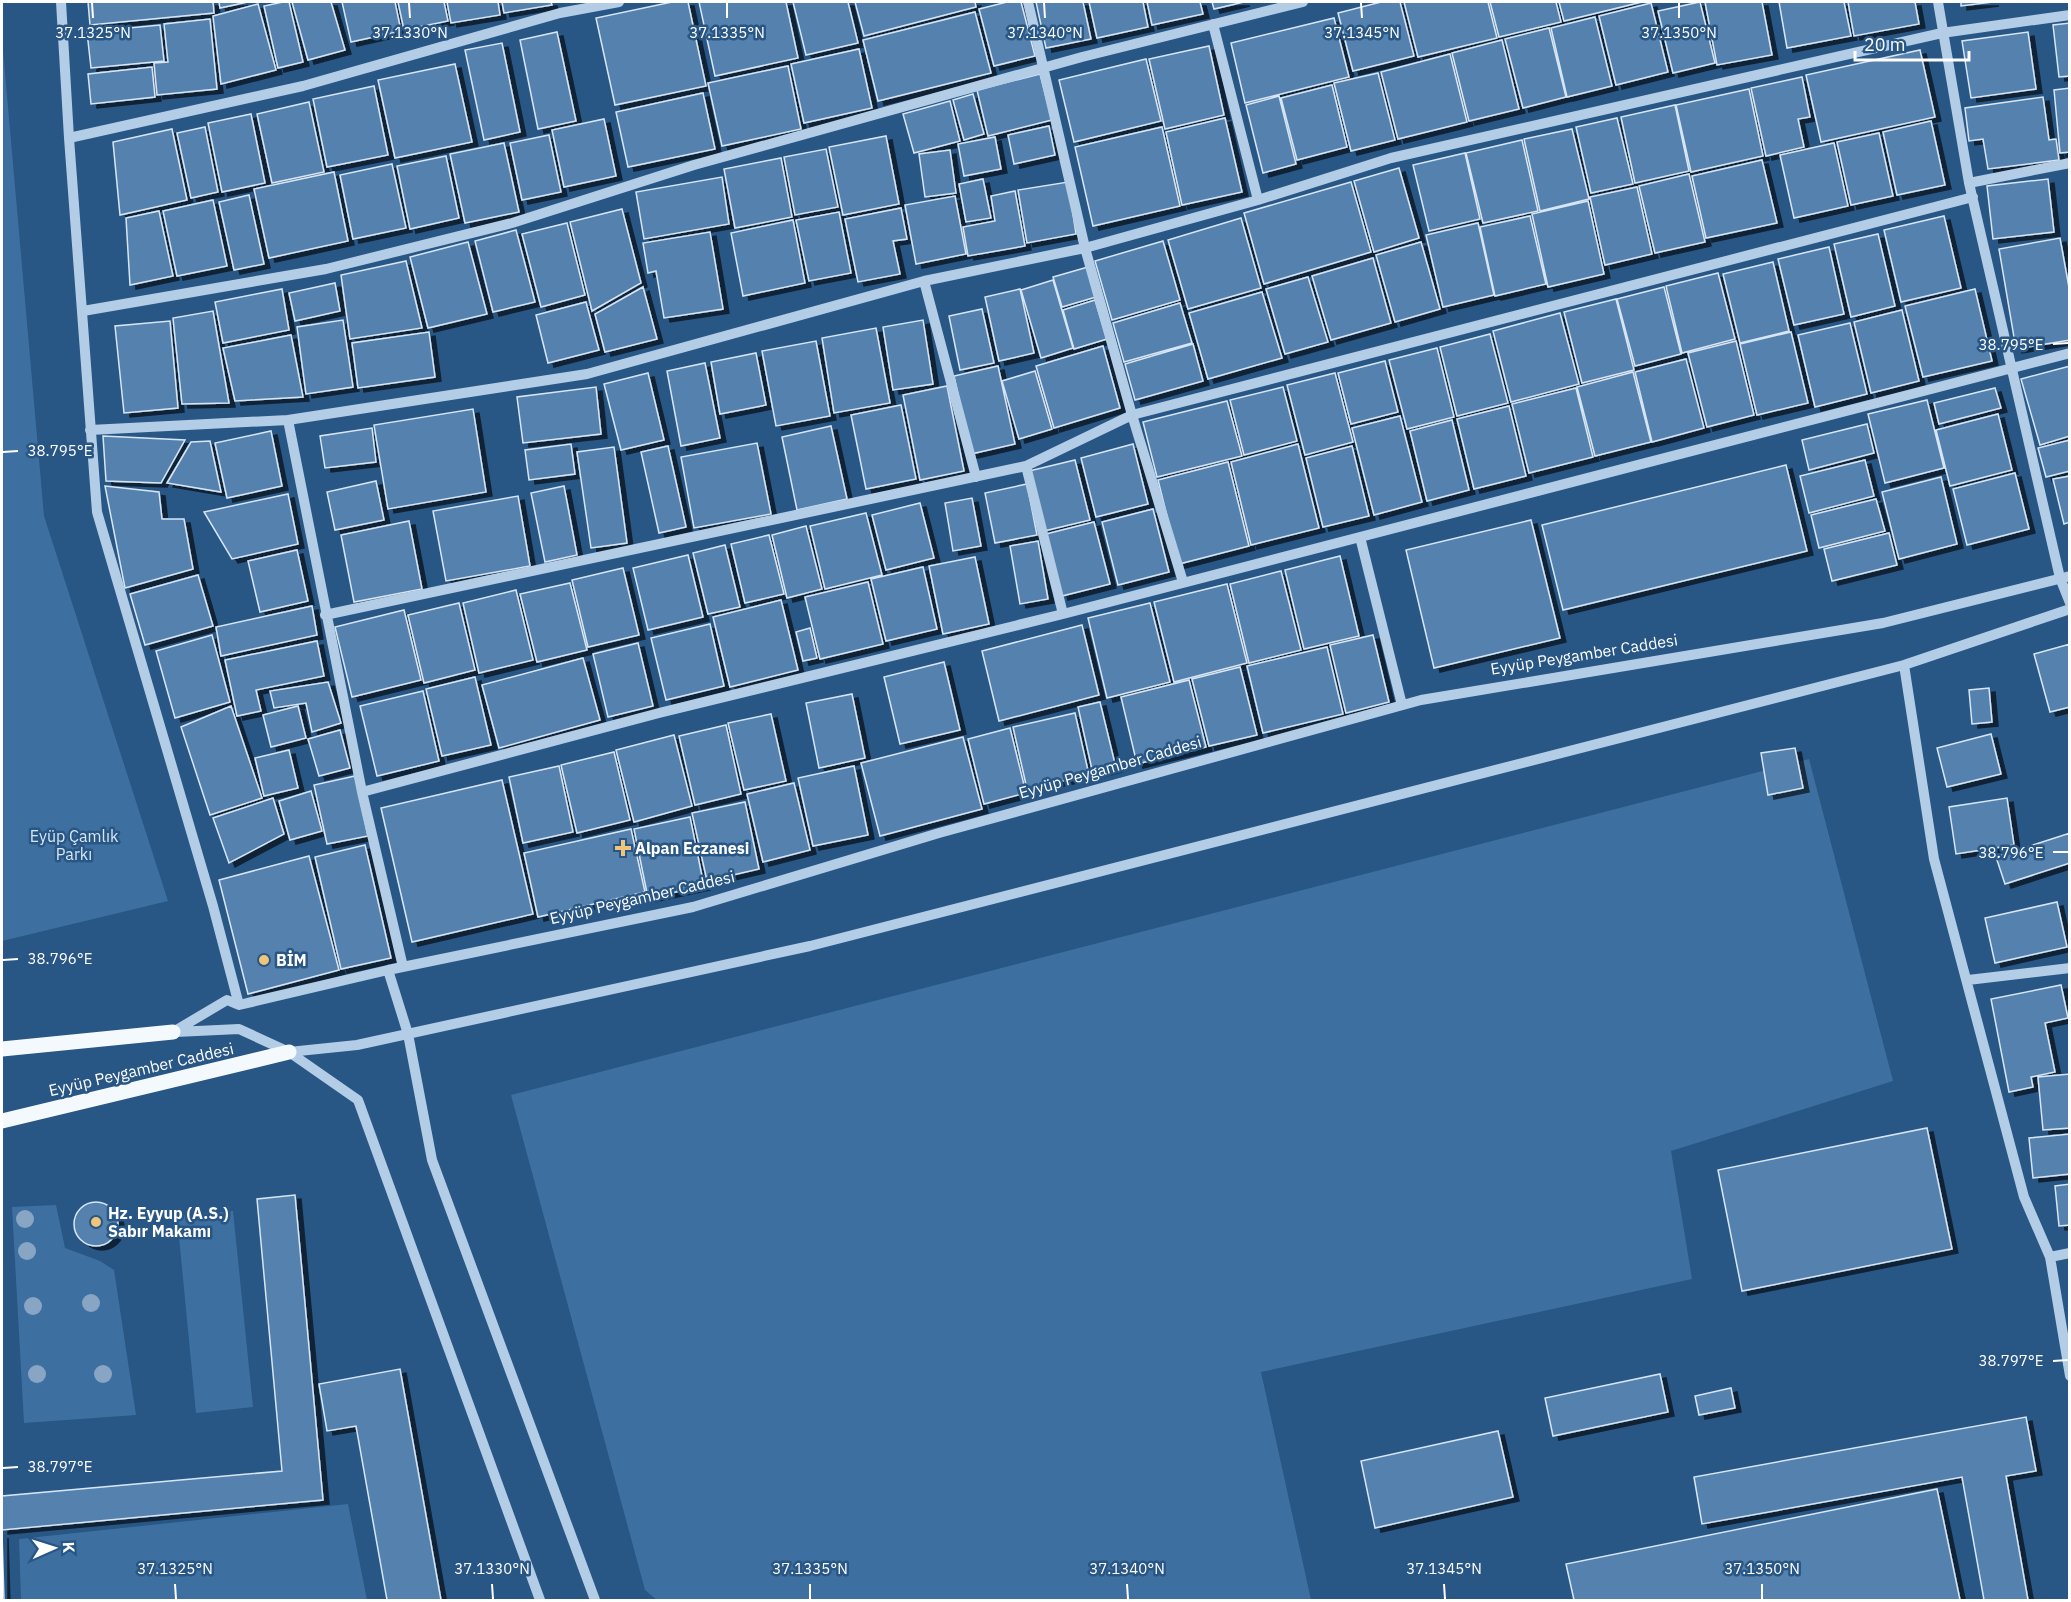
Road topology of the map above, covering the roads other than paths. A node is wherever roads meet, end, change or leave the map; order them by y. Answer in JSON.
{"nodes":[{"id":1,"x":61,"y":2,"type":"edge"},
{"id":2,"x":619,"y":2,"type":"edge"},
{"id":3,"x":1028,"y":2,"type":"edge"},
{"id":4,"x":1303,"y":2,"type":"edge"},
{"id":5,"x":1938,"y":2,"type":"edge"},
{"id":6,"x":2070,"y":15,"type":"edge"},
{"id":7,"x":1213,"y":24,"type":"junction"},
{"id":8,"x":1942,"y":33,"type":"junction"},
{"id":9,"x":1044,"y":68,"type":"junction"},
{"id":10,"x":69,"y":138,"type":"junction"},
{"id":11,"x":2070,"y":163,"type":"edge"},
{"id":12,"x":1969,"y":183,"type":"junction"},
{"id":13,"x":1972,"y":196,"type":"junction"},
{"id":14,"x":1258,"y":200,"type":"junction"},
{"id":15,"x":1085,"y":248,"type":"junction"},
{"id":16,"x":924,"y":282,"type":"junction"},
{"id":17,"x":83,"y":311,"type":"junction"},
{"id":18,"x":2070,"y":353,"type":"edge"},
{"id":19,"x":2012,"y":367,"type":"junction"},
{"id":20,"x":1132,"y":416,"type":"junction"},
{"id":21,"x":288,"y":420,"type":"junction"},
{"id":22,"x":90,"y":430,"type":"junction"},
{"id":23,"x":1026,"y":466,"type":"junction"},
{"id":24,"x":976,"y":477,"type":"junction"},
{"id":25,"x":1360,"y":537,"type":"junction"},
{"id":26,"x":2065,"y":577,"type":"edge"},
{"id":27,"x":1183,"y":582,"type":"junction"},
{"id":28,"x":2070,"y":603,"type":"edge"},
{"id":29,"x":2070,"y":609,"type":"edge"},
{"id":30,"x":1063,"y":614,"type":"junction"},
{"id":31,"x":325,"y":615,"type":"junction"},
{"id":32,"x":1904,"y":665,"type":"junction"},
{"id":33,"x":1402,"y":705,"type":"junction"},
{"id":34,"x":362,"y":792,"type":"junction"},
{"id":35,"x":403,"y":967,"type":"junction"},
{"id":36,"x":2070,"y":968,"type":"edge"},
{"id":37,"x":388,"y":970,"type":"junction"},
{"id":38,"x":1968,"y":980,"type":"junction"},
{"id":39,"x":239,"y":1005,"type":"junction"},
{"id":40,"x":173,"y":1032,"type":"junction"},
{"id":41,"x":408,"y":1034,"type":"junction"},
{"id":42,"x":2,"y":1050,"type":"edge"},
{"id":43,"x":289,"y":1052,"type":"junction"},
{"id":44,"x":2,"y":1121,"type":"edge"},
{"id":45,"x":2070,"y":1253,"type":"edge"},
{"id":46,"x":2050,"y":1257,"type":"junction"},
{"id":47,"x":2070,"y":1376,"type":"edge"},
{"id":48,"x":540,"y":1600,"type":"edge"},
{"id":49,"x":595,"y":1600,"type":"edge"}],
"edges":[{"from":1,"to":10,"type":"street"},
{"from":2,"to":10,"type":"street"},
{"from":3,"to":9,"type":"street"},
{"from":4,"to":7,"type":"street"},
{"from":5,"to":8,"type":"street"},
{"from":6,"to":8,"type":"street"},
{"from":7,"to":9,"type":"street"},
{"from":7,"to":14,"type":"street"},
{"from":8,"to":12,"type":"street"},
{"from":8,"to":14,"type":"street"},
{"from":9,"to":15,"type":"street"},
{"from":9,"to":17,"type":"street"},
{"from":10,"to":17,"type":"street"},
{"from":11,"to":12,"type":"street"},
{"from":12,"to":13,"type":"street"},
{"from":13,"to":19,"type":"street"},
{"from":13,"to":20,"type":"street"},
{"from":14,"to":15,"type":"street"},
{"from":15,"to":16,"type":"street"},
{"from":15,"to":20,"type":"street"},
{"from":16,"to":21,"type":"street"},
{"from":16,"to":24,"type":"street"},
{"from":17,"to":22,"type":"street"},
{"from":18,"to":19,"type":"street"},
{"from":19,"to":25,"type":"street"},
{"from":19,"to":26,"type":"street"},
{"from":20,"to":23,"type":"street"},
{"from":20,"to":27,"type":"street"},
{"from":21,"to":22,"type":"street"},
{"from":21,"to":31,"type":"street"},
{"from":22,"to":39,"type":"street"},
{"from":23,"to":24,"type":"street"},
{"from":23,"to":30,"type":"street"},
{"from":24,"to":31,"type":"street"},
{"from":25,"to":27,"type":"street"},
{"from":25,"to":33,"type":"street"},
{"from":26,"to":28,"type":"street"},
{"from":26,"to":33,"type":"street","name":"Eyyüp Peygamber Caddesi"},
{"from":27,"to":30,"type":"street"},
{"from":29,"to":32,"type":"street","name":"Eyyüp Peygamber Caddesi"},
{"from":30,"to":34,"type":"street"},
{"from":31,"to":34,"type":"street"},
{"from":32,"to":38,"type":"street"},
{"from":32,"to":41,"type":"street","name":"Eyyüp Peygamber Caddesi"},
{"from":33,"to":35,"type":"street","name":"Eyyüp Peygamber Caddesi"},
{"from":34,"to":35,"type":"street"},
{"from":35,"to":37,"type":"street","name":"Eyyüp Peygamber Caddesi"},
{"from":36,"to":38,"type":"street"},
{"from":37,"to":39,"type":"street","name":"Eyyüp Peygamber Caddesi"},
{"from":37,"to":41,"type":"street"},
{"from":38,"to":46,"type":"street"},
{"from":39,"to":40,"type":"street","name":"Eyyüp Peygamber Caddesi"},
{"from":40,"to":42,"type":"main road","name":"Eyyüp Peygamber Caddesi"},
{"from":40,"to":43,"type":"street","name":"Eyyüp Peygamber Caddesi"},
{"from":41,"to":43,"type":"street","name":"Eyyüp Peygamber Caddesi"},
{"from":41,"to":49,"type":"street"},
{"from":43,"to":44,"type":"main road","name":"Eyyüp Peygamber Caddesi"},
{"from":43,"to":48,"type":"street"},
{"from":45,"to":46,"type":"street"},
{"from":46,"to":47,"type":"street"}]}
